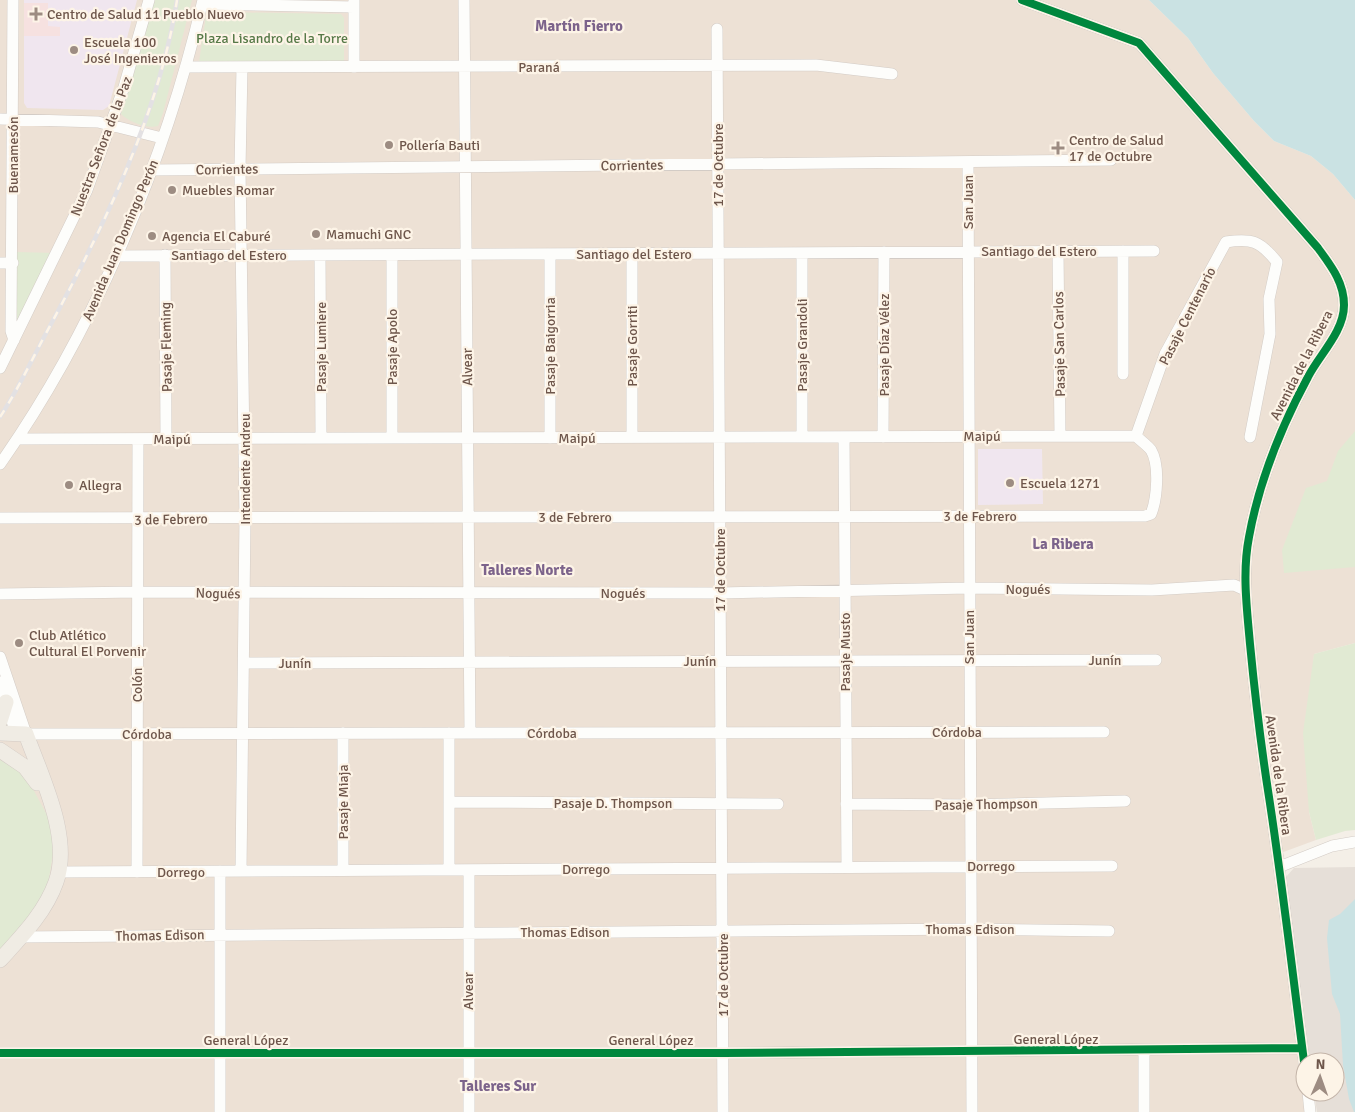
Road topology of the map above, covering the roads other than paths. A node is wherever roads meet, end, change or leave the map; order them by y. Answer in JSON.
{"nodes":[{"id":1,"x":13,"y":0,"type":"edge"},
{"id":2,"x":149,"y":0,"type":"edge"},
{"id":3,"x":464,"y":0,"type":"edge"},
{"id":4,"x":1022,"y":0,"type":"edge"},
{"id":5,"x":203,"y":2,"type":"edge"},
{"id":6,"x":354,"y":3,"type":"edge"},
{"id":7,"x":717,"y":29,"type":"dead end"},
{"id":8,"x":354,"y":67,"type":"junction"},
{"id":9,"x":464,"y":67,"type":"junction"},
{"id":10,"x":718,"y":67,"type":"junction"},
{"id":11,"x":186,"y":68,"type":"junction"},
{"id":12,"x":242,"y":68,"type":"junction"},
{"id":13,"x":892,"y":74,"type":"dead end"},
{"id":14,"x":0,"y":120,"type":"edge"},
{"id":15,"x":12,"y":120,"type":"junction"},
{"id":16,"x":111,"y":124,"type":"junction"},
{"id":17,"x":162,"y":138,"type":"junction"},
{"id":18,"x":1111,"y":160,"type":"dead end"},
{"id":19,"x":968,"y":163,"type":"junction"},
{"id":20,"x":718,"y":164,"type":"junction"},
{"id":21,"x":465,"y":166,"type":"junction"},
{"id":22,"x":240,"y":169,"type":"junction"},
{"id":23,"x":153,"y":170,"type":"junction"},
{"id":24,"x":1154,"y":250,"type":"dead end"},
{"id":25,"x":1058,"y":251,"type":"junction"},
{"id":26,"x":1123,"y":251,"type":"junction"},
{"id":27,"x":884,"y":252,"type":"junction"},
{"id":28,"x":968,"y":252,"type":"junction"},
{"id":29,"x":802,"y":253,"type":"junction"},
{"id":30,"x":466,"y":254,"type":"junction"},
{"id":31,"x":550,"y":254,"type":"junction"},
{"id":32,"x":632,"y":254,"type":"junction"},
{"id":33,"x":717,"y":254,"type":"junction"},
{"id":34,"x":165,"y":255,"type":"junction"},
{"id":35,"x":320,"y":255,"type":"junction"},
{"id":36,"x":392,"y":255,"type":"junction"},
{"id":37,"x":115,"y":256,"type":"junction"},
{"id":38,"x":243,"y":256,"type":"junction"},
{"id":39,"x":0,"y":263,"type":"edge"},
{"id":40,"x":13,"y":263,"type":"junction"},
{"id":41,"x":14,"y":340,"type":"junction"},
{"id":42,"x":0,"y":368,"type":"edge"},
{"id":43,"x":1123,"y":374,"type":"dead end"},
{"id":44,"x":969,"y":436,"type":"junction"},
{"id":45,"x":1060,"y":436,"type":"junction"},
{"id":46,"x":1136,"y":436,"type":"junction"},
{"id":47,"x":720,"y":437,"type":"junction"},
{"id":48,"x":802,"y":437,"type":"junction"},
{"id":49,"x":844,"y":437,"type":"junction"},
{"id":50,"x":884,"y":437,"type":"junction"},
{"id":51,"x":1250,"y":437,"type":"dead end"},
{"id":52,"x":321,"y":438,"type":"junction"},
{"id":53,"x":392,"y":438,"type":"junction"},
{"id":54,"x":468,"y":438,"type":"junction"},
{"id":55,"x":550,"y":438,"type":"junction"},
{"id":56,"x":632,"y":438,"type":"junction"},
{"id":57,"x":17,"y":439,"type":"junction"},
{"id":58,"x":138,"y":439,"type":"junction"},
{"id":59,"x":166,"y":439,"type":"junction"},
{"id":60,"x":244,"y":439,"type":"junction"},
{"id":61,"x":0,"y":464,"type":"edge"},
{"id":62,"x":969,"y":516,"type":"junction"},
{"id":63,"x":720,"y":517,"type":"junction"},
{"id":64,"x":844,"y":517,"type":"junction"},
{"id":65,"x":0,"y":518,"type":"edge"},
{"id":66,"x":245,"y":518,"type":"junction"},
{"id":67,"x":468,"y":518,"type":"junction"},
{"id":68,"x":138,"y":519,"type":"junction"},
{"id":69,"x":969,"y":588,"type":"junction"},
{"id":70,"x":1245,"y":590,"type":"junction"},
{"id":71,"x":845,"y":591,"type":"junction"},
{"id":72,"x":138,"y":592,"type":"junction"},
{"id":73,"x":469,"y":592,"type":"junction"},
{"id":74,"x":244,"y":593,"type":"junction"},
{"id":75,"x":720,"y":593,"type":"junction"},
{"id":76,"x":0,"y":594,"type":"edge"},
{"id":77,"x":0,"y":657,"type":"edge"},
{"id":78,"x":845,"y":660,"type":"junction"},
{"id":79,"x":969,"y":660,"type":"junction"},
{"id":80,"x":1156,"y":660,"type":"dead end"},
{"id":81,"x":721,"y":661,"type":"junction"},
{"id":82,"x":469,"y":662,"type":"junction"},
{"id":83,"x":244,"y":663,"type":"junction"},
{"id":84,"x":0,"y":682,"type":"edge"},
{"id":85,"x":6,"y":702,"type":"junction"},
{"id":86,"x":0,"y":721,"type":"edge"},
{"id":87,"x":970,"y":732,"type":"junction"},
{"id":88,"x":1104,"y":732,"type":"dead end"},
{"id":89,"x":0,"y":733,"type":"edge"},
{"id":90,"x":343,"y":733,"type":"junction"},
{"id":91,"x":449,"y":733,"type":"junction"},
{"id":92,"x":470,"y":733,"type":"junction"},
{"id":93,"x":721,"y":733,"type":"junction"},
{"id":94,"x":846,"y":733,"type":"junction"},
{"id":95,"x":21,"y":734,"type":"junction"},
{"id":96,"x":137,"y":734,"type":"junction"},
{"id":97,"x":243,"y":734,"type":"junction"},
{"id":98,"x":0,"y":750,"type":"edge"},
{"id":99,"x":37,"y":783,"type":"junction"},
{"id":100,"x":1126,"y":801,"type":"dead end"},
{"id":101,"x":449,"y":802,"type":"junction"},
{"id":102,"x":722,"y":804,"type":"junction"},
{"id":103,"x":778,"y":804,"type":"dead end"},
{"id":104,"x":846,"y":804,"type":"junction"},
{"id":105,"x":970,"y":805,"type":"junction"},
{"id":106,"x":54,"y":817,"type":"junction"},
{"id":107,"x":1355,"y":842,"type":"edge"},
{"id":108,"x":971,"y":866,"type":"junction"},
{"id":109,"x":1112,"y":866,"type":"dead end"},
{"id":110,"x":847,"y":867,"type":"junction"},
{"id":111,"x":1279,"y":867,"type":"junction"},
{"id":112,"x":722,"y":868,"type":"junction"},
{"id":113,"x":342,"y":870,"type":"junction"},
{"id":114,"x":449,"y":870,"type":"junction"},
{"id":115,"x":470,"y":870,"type":"junction"},
{"id":116,"x":220,"y":871,"type":"junction"},
{"id":117,"x":241,"y":871,"type":"junction"},
{"id":118,"x":59,"y":872,"type":"junction"},
{"id":119,"x":137,"y":872,"type":"junction"},
{"id":120,"x":972,"y":929,"type":"junction"},
{"id":121,"x":722,"y":931,"type":"junction"},
{"id":122,"x":1109,"y":931,"type":"dead end"},
{"id":123,"x":468,"y":933,"type":"junction"},
{"id":124,"x":220,"y":935,"type":"junction"},
{"id":125,"x":20,"y":937,"type":"junction"},
{"id":126,"x":0,"y":960,"type":"edge"},
{"id":127,"x":1302,"y":1048,"type":"junction"},
{"id":128,"x":1144,"y":1051,"type":"junction"},
{"id":129,"x":468,"y":1052,"type":"junction"},
{"id":130,"x":973,"y":1052,"type":"junction"},
{"id":131,"x":1303,"y":1052,"type":"edge"},
{"id":132,"x":0,"y":1053,"type":"edge"},
{"id":133,"x":220,"y":1053,"type":"junction"},
{"id":134,"x":723,"y":1053,"type":"junction"},
{"id":135,"x":220,"y":1112,"type":"edge"},
{"id":136,"x":469,"y":1112,"type":"edge"},
{"id":137,"x":724,"y":1112,"type":"edge"},
{"id":138,"x":972,"y":1112,"type":"edge"},
{"id":139,"x":1144,"y":1112,"type":"edge"}],
"edges":[{"from":1,"to":15,"type":"street","name":"Buenamesón"},
{"from":2,"to":16,"type":"street","name":"Nuestra Señora de la Paz"},
{"from":3,"to":9,"type":"street","name":"Alvear"},
{"from":4,"to":70,"type":"street","name":"Avenida de la Ribera"},
{"from":5,"to":6,"type":"street"},
{"from":5,"to":11,"type":"street","name":"Avenida Juan Domingo Perón"},
{"from":6,"to":8,"type":"street"},
{"from":7,"to":10,"type":"street","name":"17 de Octubre"},
{"from":8,"to":9,"type":"street","name":"Paraná"},
{"from":8,"to":12,"type":"street","name":"Paraná"},
{"from":9,"to":10,"type":"street","name":"Paraná"},
{"from":9,"to":21,"type":"street","name":"Alvear"},
{"from":10,"to":13,"type":"street","name":"Paraná"},
{"from":10,"to":20,"type":"street","name":"17 de Octubre"},
{"from":11,"to":12,"type":"street","name":"Paraná"},
{"from":11,"to":17,"type":"street","name":"Avenida Juan Domingo Perón"},
{"from":12,"to":22,"type":"street","name":"Intendente Andreu"},
{"from":14,"to":15,"type":"street"},
{"from":15,"to":16,"type":"street"},
{"from":15,"to":40,"type":"street","name":"Buenamesón"},
{"from":16,"to":17,"type":"street"},
{"from":16,"to":41,"type":"street","name":"Nuestra Señora de la Paz"},
{"from":17,"to":23,"type":"street","name":"Avenida Juan Domingo Perón"},
{"from":18,"to":19,"type":"street","name":"Corrientes"},
{"from":19,"to":20,"type":"street","name":"Corrientes"},
{"from":19,"to":28,"type":"street","name":"San Juan"},
{"from":20,"to":21,"type":"street","name":"Corrientes"},
{"from":20,"to":33,"type":"street","name":"17 de Octubre"},
{"from":21,"to":22,"type":"street","name":"Corrientes"},
{"from":21,"to":30,"type":"street","name":"Alvear"},
{"from":22,"to":23,"type":"street","name":"Corrientes"},
{"from":22,"to":38,"type":"street","name":"Intendente Andreu"},
{"from":23,"to":37,"type":"street","name":"Avenida Juan Domingo Perón"},
{"from":24,"to":26,"type":"street","name":"Santiago del Estero"},
{"from":25,"to":26,"type":"street","name":"Santiago del Estero"},
{"from":25,"to":28,"type":"street","name":"Santiago del Estero"},
{"from":25,"to":45,"type":"street","name":"Pasaje San Carlos"},
{"from":26,"to":43,"type":"street"},
{"from":27,"to":28,"type":"street","name":"Santiago del Estero"},
{"from":27,"to":29,"type":"street","name":"Santiago del Estero"},
{"from":27,"to":50,"type":"street","name":"Pasaje Díaz Vélez"},
{"from":28,"to":44,"type":"street","name":"San Juan"},
{"from":29,"to":33,"type":"street","name":"Santiago del Estero"},
{"from":29,"to":48,"type":"street","name":"Pasaje Grandoli"},
{"from":30,"to":31,"type":"street","name":"Santiago del Estero"},
{"from":30,"to":36,"type":"street","name":"Santiago del Estero"},
{"from":30,"to":54,"type":"street","name":"Alvear"},
{"from":31,"to":32,"type":"street","name":"Santiago del Estero"},
{"from":31,"to":55,"type":"street","name":"Pasaje Baigorria"},
{"from":32,"to":33,"type":"street","name":"Santiago del Estero"},
{"from":32,"to":56,"type":"street","name":"Pasaje Gorriti"},
{"from":33,"to":47,"type":"street","name":"17 de Octubre"},
{"from":34,"to":37,"type":"street","name":"Santiago del Estero"},
{"from":34,"to":38,"type":"street","name":"Santiago del Estero"},
{"from":34,"to":59,"type":"street","name":"Pasaje Fleming"},
{"from":35,"to":36,"type":"street","name":"Santiago del Estero"},
{"from":35,"to":38,"type":"street","name":"Santiago del Estero"},
{"from":35,"to":52,"type":"street","name":"Pasaje Lumiere"},
{"from":36,"to":53,"type":"street","name":"Pasaje Apolo"},
{"from":37,"to":57,"type":"street","name":"Avenida Juan Domingo Perón"},
{"from":38,"to":60,"type":"street","name":"Intendente Andreu"},
{"from":39,"to":40,"type":"street"},
{"from":40,"to":41,"type":"street","name":"Buenamesón"},
{"from":41,"to":42,"type":"street","name":"Nuestra Señora de la Paz"},
{"from":44,"to":45,"type":"street","name":"Maipú"},
{"from":44,"to":50,"type":"street","name":"Maipú"},
{"from":44,"to":62,"type":"street","name":"San Juan"},
{"from":45,"to":46,"type":"street","name":"Maipú"},
{"from":46,"to":51,"type":"street","name":"Pasaje Centenario"},
{"from":46,"to":62,"type":"street","name":"3 de Febrero"},
{"from":47,"to":48,"type":"street","name":"Maipú"},
{"from":47,"to":56,"type":"street","name":"Maipú"},
{"from":47,"to":63,"type":"street","name":"17 de Octubre"},
{"from":48,"to":49,"type":"street","name":"Maipú"},
{"from":49,"to":50,"type":"street","name":"Maipú"},
{"from":49,"to":64,"type":"street","name":"Pasaje Musto"},
{"from":52,"to":53,"type":"street","name":"Maipú"},
{"from":52,"to":60,"type":"street","name":"Maipú"},
{"from":53,"to":54,"type":"street","name":"Maipú"},
{"from":54,"to":55,"type":"street","name":"Maipú"},
{"from":54,"to":67,"type":"street","name":"Alvear"},
{"from":55,"to":56,"type":"street","name":"Maipú"},
{"from":57,"to":58,"type":"street","name":"Maipú"},
{"from":57,"to":61,"type":"street","name":"Avenida Juan Domingo Perón"},
{"from":58,"to":59,"type":"street","name":"Maipú"},
{"from":58,"to":68,"type":"street","name":"Colón"},
{"from":59,"to":60,"type":"street","name":"Maipú"},
{"from":60,"to":66,"type":"street","name":"Intendente Andreu"},
{"from":62,"to":64,"type":"street","name":"3 de Febrero"},
{"from":62,"to":69,"type":"street","name":"San Juan"},
{"from":63,"to":64,"type":"street","name":"3 de Febrero"},
{"from":63,"to":67,"type":"street","name":"3 de Febrero"},
{"from":63,"to":75,"type":"street","name":"17 de Octubre"},
{"from":64,"to":71,"type":"street","name":"Pasaje Musto"},
{"from":65,"to":68,"type":"street","name":"3 de Febrero"},
{"from":66,"to":67,"type":"street","name":"3 de Febrero"},
{"from":66,"to":68,"type":"street","name":"3 de Febrero"},
{"from":66,"to":74,"type":"street","name":"Intendente Andreu"},
{"from":67,"to":73,"type":"street","name":"Alvear"},
{"from":68,"to":72,"type":"street","name":"Colón"},
{"from":69,"to":70,"type":"street","name":"Nogués"},
{"from":69,"to":71,"type":"street","name":"Nogués"},
{"from":69,"to":79,"type":"street","name":"San Juan"},
{"from":70,"to":111,"type":"street","name":"Avenida de la Ribera"},
{"from":71,"to":75,"type":"street","name":"Nogués"},
{"from":71,"to":78,"type":"street","name":"Pasaje Musto"},
{"from":72,"to":74,"type":"street","name":"Nogués"},
{"from":72,"to":76,"type":"street","name":"Nogués"},
{"from":72,"to":96,"type":"street","name":"Colón"},
{"from":73,"to":74,"type":"street","name":"Nogués"},
{"from":73,"to":75,"type":"street","name":"Nogués"},
{"from":73,"to":82,"type":"street","name":"Alvear"},
{"from":74,"to":83,"type":"street","name":"Intendente Andreu"},
{"from":75,"to":81,"type":"street","name":"17 de Octubre"},
{"from":77,"to":95,"type":"street"},
{"from":78,"to":79,"type":"street","name":"Junín"},
{"from":78,"to":81,"type":"street","name":"Junín"},
{"from":78,"to":94,"type":"street","name":"Pasaje Musto"},
{"from":79,"to":80,"type":"street","name":"Junín"},
{"from":79,"to":87,"type":"street","name":"San Juan"},
{"from":81,"to":82,"type":"street","name":"Junín"},
{"from":81,"to":93,"type":"street","name":"17 de Octubre"},
{"from":82,"to":83,"type":"street","name":"Junín"},
{"from":82,"to":92,"type":"street","name":"Alvear"},
{"from":83,"to":97,"type":"street","name":"Intendente Andreu"},
{"from":84,"to":85,"type":"street"},
{"from":85,"to":86,"type":"main road"},
{"from":85,"to":95,"type":"street"},
{"from":87,"to":88,"type":"street","name":"Córdoba"},
{"from":87,"to":94,"type":"street","name":"Córdoba"},
{"from":87,"to":105,"type":"street","name":"San Juan"},
{"from":89,"to":95,"type":"main road","name":"Córdoba"},
{"from":90,"to":91,"type":"street","name":"Córdoba"},
{"from":90,"to":97,"type":"street","name":"Córdoba"},
{"from":90,"to":113,"type":"street","name":"Pasaje Miaja"},
{"from":91,"to":92,"type":"street","name":"Córdoba"},
{"from":91,"to":101,"type":"street"},
{"from":92,"to":93,"type":"street","name":"Córdoba"},
{"from":93,"to":94,"type":"street","name":"Córdoba"},
{"from":93,"to":102,"type":"street","name":"17 de Octubre"},
{"from":94,"to":104,"type":"street","name":"Pasaje Musto"},
{"from":95,"to":96,"type":"street","name":"Córdoba"},
{"from":95,"to":99,"type":"main road"},
{"from":95,"to":106,"type":"main road"},
{"from":96,"to":97,"type":"street","name":"Córdoba"},
{"from":96,"to":119,"type":"street","name":"Colón"},
{"from":97,"to":117,"type":"street","name":"Intendente Andreu"},
{"from":98,"to":99,"type":"main road"},
{"from":99,"to":106,"type":"main road"},
{"from":100,"to":105,"type":"street","name":"Pasaje Thompson"},
{"from":101,"to":102,"type":"street","name":"Pasaje D. Thompson"},
{"from":101,"to":114,"type":"street"},
{"from":102,"to":103,"type":"street","name":"Pasaje D. Thompson"},
{"from":102,"to":112,"type":"street","name":"17 de Octubre"},
{"from":104,"to":105,"type":"street","name":"Pasaje Thompson"},
{"from":104,"to":110,"type":"street","name":"Pasaje Musto"},
{"from":105,"to":108,"type":"street","name":"San Juan"},
{"from":106,"to":118,"type":"main road"},
{"from":107,"to":111,"type":"street"},
{"from":108,"to":109,"type":"street","name":"Dorrego"},
{"from":108,"to":110,"type":"street","name":"Dorrego"},
{"from":108,"to":120,"type":"street","name":"San Juan"},
{"from":110,"to":112,"type":"street","name":"Dorrego"},
{"from":111,"to":127,"type":"street","name":"Avenida de la Ribera"},
{"from":112,"to":115,"type":"street","name":"Dorrego"},
{"from":112,"to":121,"type":"street","name":"17 de Octubre"},
{"from":113,"to":114,"type":"street","name":"Dorrego"},
{"from":113,"to":117,"type":"street","name":"Dorrego"},
{"from":114,"to":115,"type":"street","name":"Dorrego"},
{"from":115,"to":123,"type":"street","name":"Alvear"},
{"from":116,"to":117,"type":"street","name":"Dorrego"},
{"from":116,"to":119,"type":"street","name":"Dorrego"},
{"from":116,"to":124,"type":"street"},
{"from":118,"to":119,"type":"street","name":"Dorrego"},
{"from":118,"to":125,"type":"main road"},
{"from":120,"to":121,"type":"street","name":"Thomas Edison"},
{"from":120,"to":122,"type":"street","name":"Thomas Edison"},
{"from":120,"to":130,"type":"street","name":"San Juan"},
{"from":121,"to":123,"type":"street","name":"Thomas Edison"},
{"from":121,"to":134,"type":"street","name":"17 de Octubre"},
{"from":123,"to":124,"type":"street","name":"Thomas Edison"},
{"from":123,"to":129,"type":"street","name":"Alvear"},
{"from":124,"to":125,"type":"street","name":"Thomas Edison"},
{"from":124,"to":133,"type":"street"},
{"from":125,"to":126,"type":"main road"},
{"from":127,"to":128,"type":"street","name":"General López"},
{"from":127,"to":131,"type":"street","name":"Avenida de la Ribera"},
{"from":128,"to":130,"type":"street","name":"General López"},
{"from":128,"to":139,"type":"street"},
{"from":129,"to":133,"type":"street","name":"General López"},
{"from":129,"to":134,"type":"street","name":"General López"},
{"from":129,"to":136,"type":"street","name":"Alvear"},
{"from":130,"to":134,"type":"street","name":"General López"},
{"from":130,"to":138,"type":"street","name":"San Juan"},
{"from":132,"to":133,"type":"street","name":"General López"},
{"from":133,"to":135,"type":"street"},
{"from":134,"to":137,"type":"street","name":"17 de Octubre"}]}
